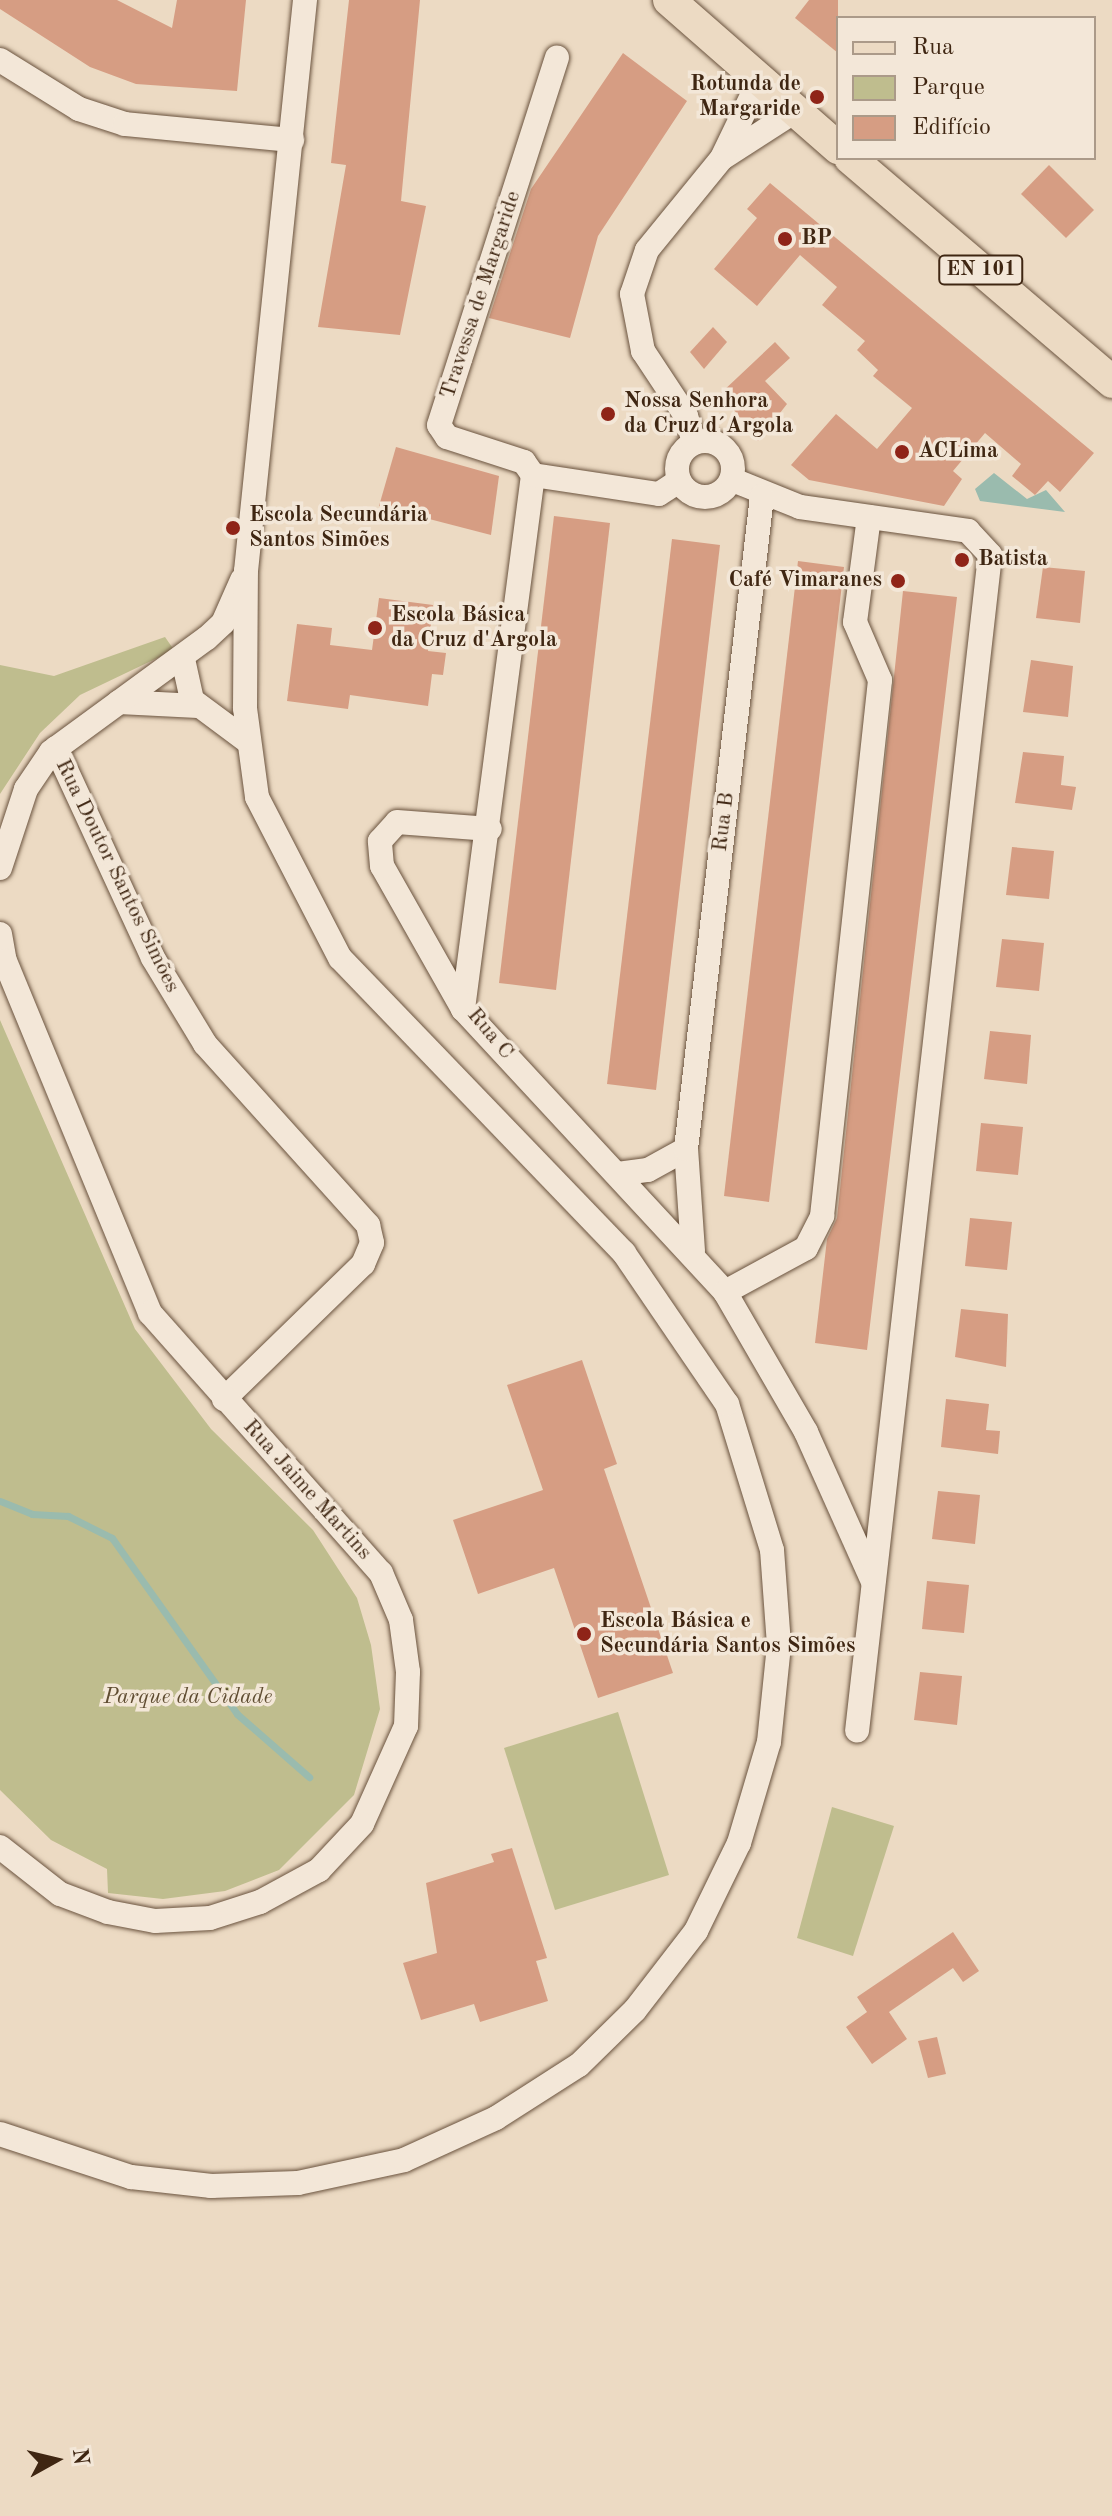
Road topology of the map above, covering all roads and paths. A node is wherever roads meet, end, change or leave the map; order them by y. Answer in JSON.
{"nodes":[{"id":1,"x":305,"y":0,"type":"edge"},
{"id":2,"x":669,"y":0,"type":"edge"},
{"id":3,"x":557,"y":58,"type":"dead end"},
{"id":4,"x":0,"y":60,"type":"edge"},
{"id":5,"x":759,"y":81,"type":"junction"},
{"id":6,"x":795,"y":111,"type":"junction"},
{"id":7,"x":292,"y":140,"type":"junction"},
{"id":8,"x":836,"y":146,"type":"edge"},
{"id":9,"x":722,"y":158,"type":"junction"},
{"id":10,"x":852,"y":160,"type":"edge"},
{"id":11,"x":1112,"y":382,"type":"edge"},
{"id":12,"x":694,"y":442,"type":"junction"},
{"id":13,"x":533,"y":475,"type":"junction"},
{"id":14,"x":733,"y":480,"type":"junction"},
{"id":15,"x":679,"y":481,"type":"junction"},
{"id":16,"x":762,"y":496,"type":"junction"},
{"id":17,"x":869,"y":517,"type":"junction"},
{"id":18,"x":246,"y":571,"type":"junction"},
{"id":19,"x":207,"y":638,"type":"junction"},
{"id":20,"x":245,"y":657,"type":"junction"},
{"id":21,"x":183,"y":659,"type":"junction"},
{"id":22,"x":119,"y":702,"type":"junction"},
{"id":23,"x":198,"y":706,"type":"junction"},
{"id":24,"x":235,"y":714,"type":"junction"},
{"id":25,"x":56,"y":748,"type":"junction"},
{"id":26,"x":490,"y":829,"type":"junction"},
{"id":27,"x":0,"y":868,"type":"edge"},
{"id":28,"x":0,"y":934,"type":"edge"},
{"id":29,"x":463,"y":1009,"type":"junction"},
{"id":30,"x":686,"y":1149,"type":"junction"},
{"id":31,"x":618,"y":1174,"type":"junction"},
{"id":32,"x":693,"y":1251,"type":"junction"},
{"id":33,"x":725,"y":1292,"type":"junction"},
{"id":34,"x":224,"y":1399,"type":"junction"},
{"id":35,"x":873,"y":1582,"type":"junction"},
{"id":36,"x":857,"y":1731,"type":"dead end"},
{"id":37,"x":0,"y":1847,"type":"edge"},
{"id":38,"x":0,"y":2134,"type":"edge"}],
"edges":[{"from":1,"to":7,"type":"street"},
{"from":2,"to":5,"type":"main road"},
{"from":3,"to":13,"type":"street","name":"Travessa de Margaride"},
{"from":4,"to":7,"type":"street"},
{"from":5,"to":6,"type":"main road"},
{"from":5,"to":9,"type":"street"},
{"from":6,"to":8,"type":"main road"},
{"from":6,"to":9,"type":"street"},
{"from":7,"to":18,"type":"street"},
{"from":9,"to":12,"type":"street"},
{"from":10,"to":11,"type":"main road","number":"EN 101"},
{"from":12,"to":14,"type":"street"},
{"from":12,"to":15,"type":"street"},
{"from":13,"to":15,"type":"street"},
{"from":13,"to":26,"type":"street","name":"Rua C"},
{"from":14,"to":15,"type":"street"},
{"from":14,"to":16,"type":"street"},
{"from":16,"to":17,"type":"street"},
{"from":16,"to":30,"type":"street","name":"Rua B"},
{"from":17,"to":33,"type":"street"},
{"from":17,"to":35,"type":"street"},
{"from":18,"to":19,"type":"street"},
{"from":18,"to":20,"type":"street"},
{"from":19,"to":20,"type":"street"},
{"from":19,"to":21,"type":"street"},
{"from":20,"to":24,"type":"street"},
{"from":21,"to":22,"type":"street"},
{"from":21,"to":23,"type":"street"},
{"from":22,"to":23,"type":"street"},
{"from":22,"to":25,"type":"street"},
{"from":23,"to":24,"type":"street"},
{"from":24,"to":38,"type":"street"},
{"from":25,"to":27,"type":"street"},
{"from":25,"to":34,"type":"street","name":"Rua Doutor Santos Simões"},
{"from":26,"to":29,"type":"street","name":"Rua C"},
{"from":26,"to":29,"type":"street"},
{"from":28,"to":34,"type":"street","name":"Rua Jaime Martins"},
{"from":29,"to":31,"type":"street","name":"Rua C"},
{"from":30,"to":31,"type":"street"},
{"from":30,"to":32,"type":"street","name":"Rua B"},
{"from":31,"to":32,"type":"street","name":"Rua C"},
{"from":32,"to":33,"type":"street","name":"Rua C"},
{"from":33,"to":35,"type":"street","name":"Rua C"},
{"from":34,"to":37,"type":"street","name":"Rua Jaime Martins"},
{"from":35,"to":36,"type":"street"}]}
